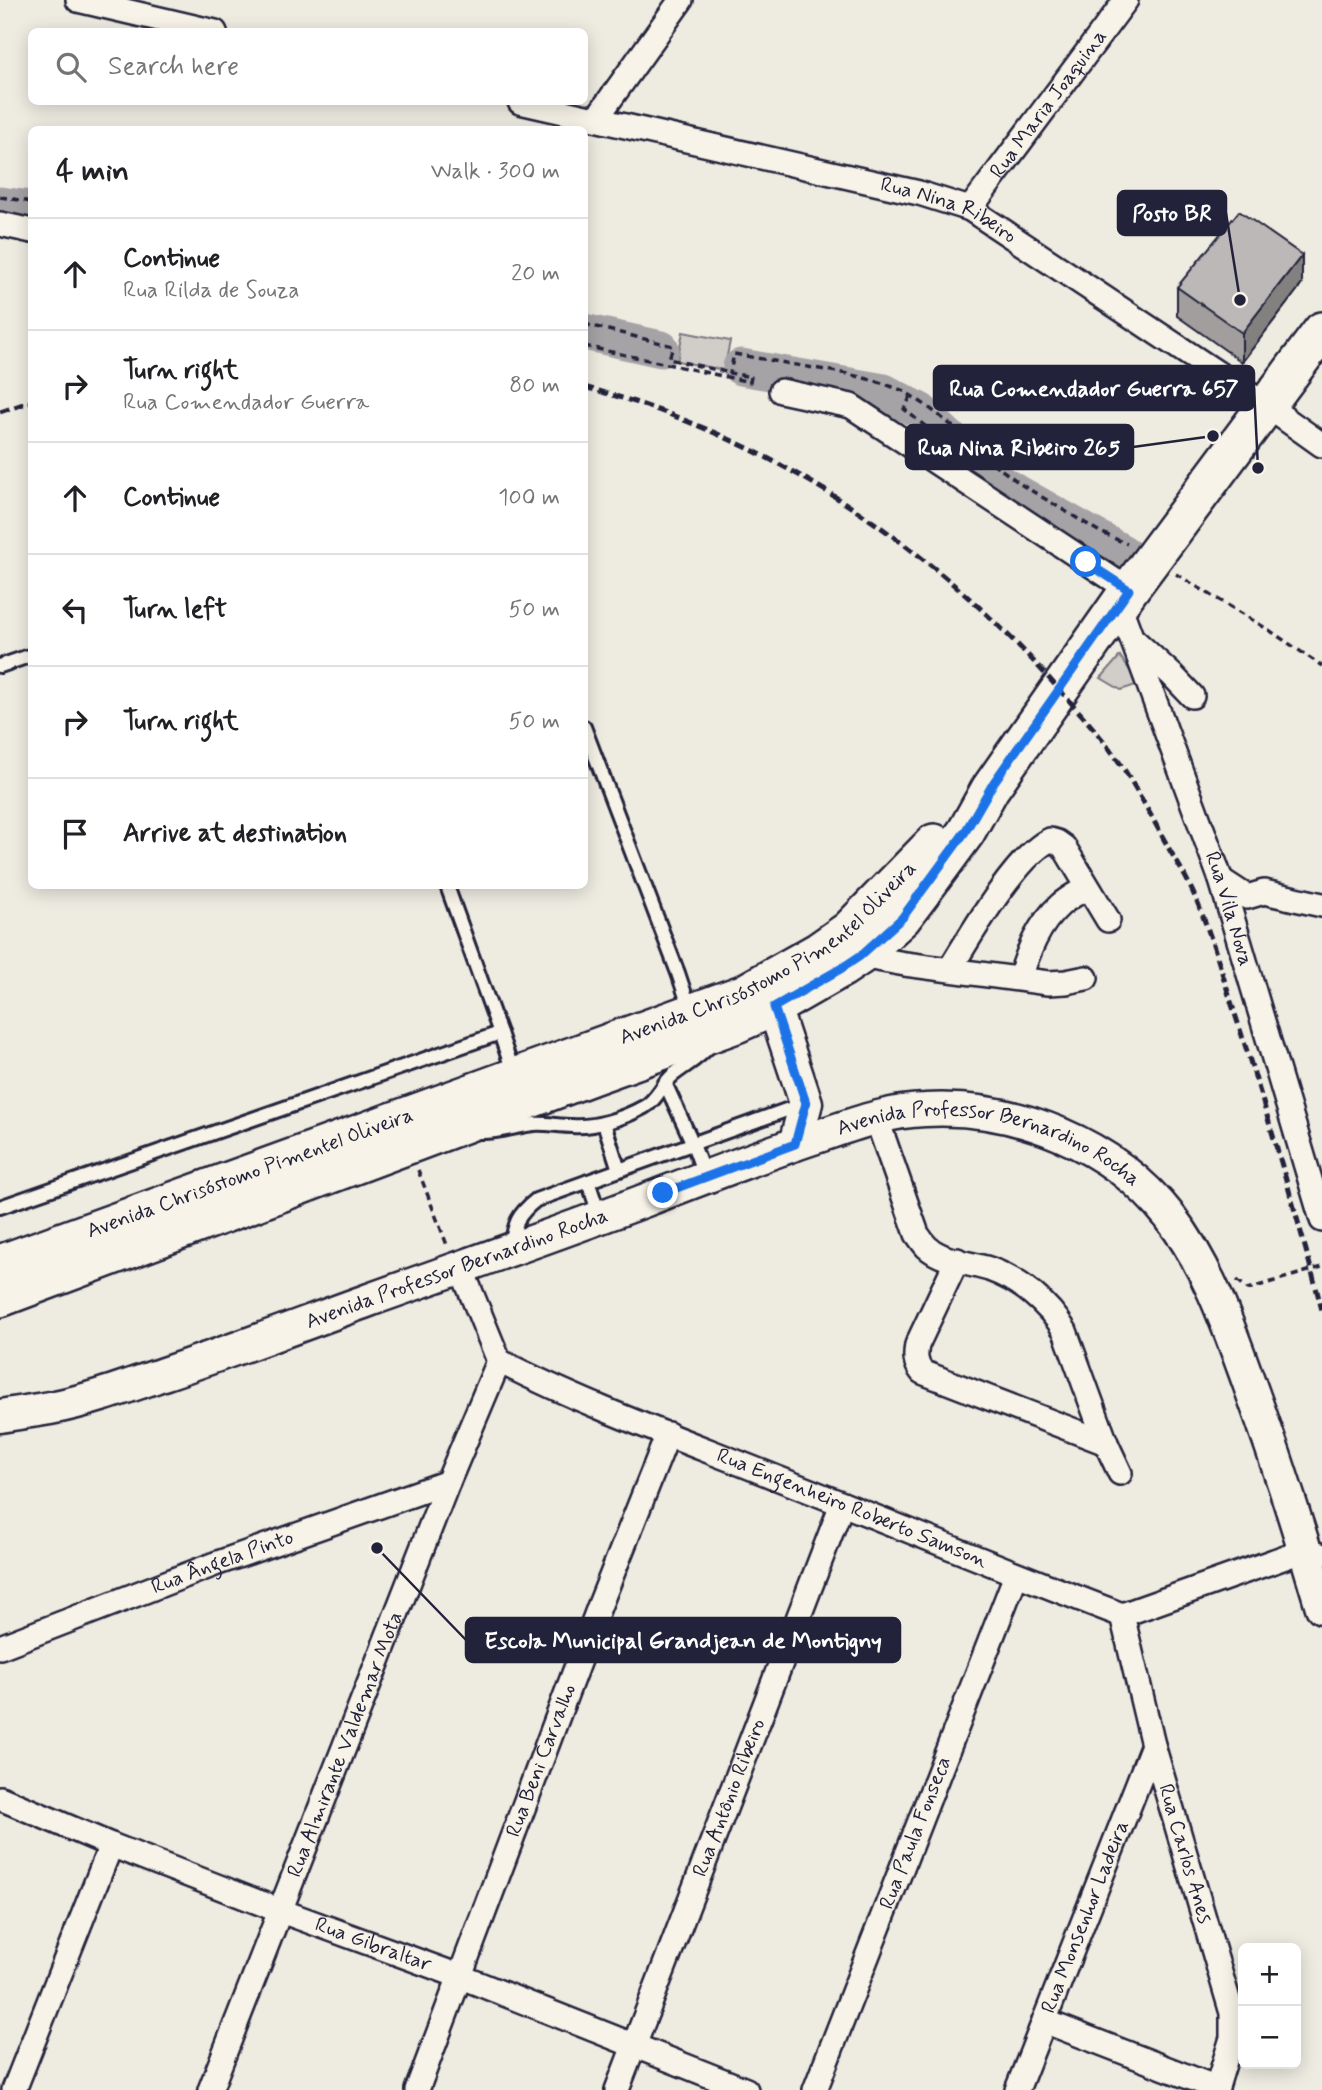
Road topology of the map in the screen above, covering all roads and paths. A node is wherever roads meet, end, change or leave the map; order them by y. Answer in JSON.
{"nodes":[{"id":1,"x":78,"y":0,"type":"edge"},
{"id":2,"x":681,"y":0,"type":"edge"},
{"id":3,"x":1126,"y":0,"type":"edge"},
{"id":4,"x":198,"y":28,"type":"edge"},
{"id":5,"x":533,"y":105,"type":"edge"},
{"id":6,"x":596,"y":119,"type":"junction"},
{"id":7,"x":0,"y":197,"type":"edge"},
{"id":8,"x":28,"y":201,"type":"edge"},
{"id":9,"x":970,"y":209,"type":"junction"},
{"id":10,"x":0,"y":224,"type":"edge"},
{"id":11,"x":28,"y":230,"type":"edge"},
{"id":12,"x":588,"y":325,"type":"edge"},
{"id":13,"x":1322,"y":331,"type":"edge"},
{"id":14,"x":730,"y":373,"type":"dead end"},
{"id":15,"x":781,"y":391,"type":"dead end"},
{"id":16,"x":911,"y":397,"type":"dead end"},
{"id":17,"x":1267,"y":406,"type":"junction"},
{"id":18,"x":904,"y":410,"type":"dead end"},
{"id":19,"x":1322,"y":444,"type":"edge"},
{"id":20,"x":1139,"y":577,"type":"junction"},
{"id":21,"x":1132,"y":639,"type":"junction"},
{"id":22,"x":28,"y":656,"type":"edge"},
{"id":23,"x":0,"y":666,"type":"edge"},
{"id":24,"x":1322,"y":666,"type":"edge"},
{"id":25,"x":1192,"y":696,"type":"dead end"},
{"id":26,"x":588,"y":737,"type":"edge"},
{"id":27,"x":990,"y":789,"type":"junction"},
{"id":28,"x":1221,"y":880,"type":"junction"},
{"id":29,"x":1087,"y":887,"type":"junction"},
{"id":30,"x":448,"y":889,"type":"edge"},
{"id":31,"x":1322,"y":905,"type":"edge"},
{"id":32,"x":1108,"y":920,"type":"dead end"},
{"id":33,"x":860,"y":956,"type":"junction"},
{"id":34,"x":950,"y":969,"type":"junction"},
{"id":35,"x":1020,"y":978,"type":"junction"},
{"id":36,"x":1086,"y":978,"type":"dead end"},
{"id":37,"x":759,"y":1000,"type":"junction"},
{"id":38,"x":705,"y":1021,"type":"junction"},
{"id":39,"x":500,"y":1033,"type":"junction"},
{"id":40,"x":515,"y":1077,"type":"junction"},
{"id":41,"x":665,"y":1083,"type":"junction"},
{"id":42,"x":806,"y":1103,"type":"junction"},
{"id":43,"x":862,"y":1122,"type":"junction"},
{"id":44,"x":604,"y":1123,"type":"junction"},
{"id":45,"x":459,"y":1126,"type":"junction"},
{"id":46,"x":693,"y":1144,"type":"junction"},
{"id":47,"x":795,"y":1144,"type":"junction"},
{"id":48,"x":408,"y":1145,"type":"junction"},
{"id":49,"x":619,"y":1170,"type":"junction"},
{"id":50,"x":705,"y":1177,"type":"junction"},
{"id":51,"x":588,"y":1181,"type":"junction"},
{"id":52,"x":0,"y":1207,"type":"edge"},
{"id":53,"x":601,"y":1217,"type":"junction"},
{"id":54,"x":1322,"y":1220,"type":"edge"},
{"id":55,"x":510,"y":1250,"type":"junction"},
{"id":56,"x":957,"y":1260,"type":"junction"},
{"id":57,"x":0,"y":1264,"type":"edge"},
{"id":58,"x":1322,"y":1267,"type":"edge"},
{"id":59,"x":458,"y":1269,"type":"junction"},
{"id":60,"x":1207,"y":1279,"type":"junction"},
{"id":61,"x":0,"y":1298,"type":"edge"},
{"id":62,"x":499,"y":1361,"type":"junction"},
{"id":63,"x":0,"y":1416,"type":"edge"},
{"id":64,"x":668,"y":1434,"type":"junction"},
{"id":65,"x":1106,"y":1443,"type":"junction"},
{"id":66,"x":1120,"y":1473,"type":"dead end"},
{"id":67,"x":448,"y":1482,"type":"junction"},
{"id":68,"x":842,"y":1504,"type":"junction"},
{"id":69,"x":1314,"y":1553,"type":"edge"},
{"id":70,"x":1016,"y":1575,"type":"junction"},
{"id":71,"x":1322,"y":1607,"type":"edge"},
{"id":72,"x":1122,"y":1615,"type":"junction"},
{"id":73,"x":0,"y":1647,"type":"edge"},
{"id":74,"x":1153,"y":1745,"type":"junction"},
{"id":75,"x":0,"y":1798,"type":"edge"},
{"id":76,"x":111,"y":1845,"type":"junction"},
{"id":77,"x":281,"y":1911,"type":"junction"},
{"id":78,"x":459,"y":1976,"type":"junction"},
{"id":79,"x":1044,"y":2021,"type":"junction"},
{"id":80,"x":635,"y":2046,"type":"junction"},
{"id":81,"x":1216,"y":2089,"type":"edge"},
{"id":82,"x":14,"y":2090,"type":"edge"},
{"id":83,"x":210,"y":2090,"type":"edge"},
{"id":84,"x":417,"y":2090,"type":"edge"},
{"id":85,"x":617,"y":2090,"type":"edge"},
{"id":86,"x":746,"y":2090,"type":"edge"},
{"id":87,"x":815,"y":2090,"type":"edge"},
{"id":88,"x":1017,"y":2090,"type":"edge"}],
"edges":[{"from":1,"to":4,"type":"street"},
{"from":2,"to":6,"type":"street"},
{"from":3,"to":9,"type":"street","name":"Rua Maria Joaquina"},
{"from":5,"to":6,"type":"street","name":"Rua Nina Ribeiro"},
{"from":6,"to":9,"type":"street","name":"Rua Nina Ribeiro"},
{"from":7,"to":8,"type":"path"},
{"from":9,"to":17,"type":"street","name":"Rua Nina Ribeiro"},
{"from":10,"to":11,"type":"street"},
{"from":12,"to":14,"type":"path"},
{"from":13,"to":17,"type":"main road"},
{"from":15,"to":20,"type":"street"},
{"from":16,"to":18,"type":"path"},
{"from":17,"to":19,"type":"street","name":"Rua Nina Ribeiro"},
{"from":17,"to":20,"type":"main road"},
{"from":20,"to":21,"type":"street","name":"Rua Vila Nova"},
{"from":20,"to":24,"type":"path"},
{"from":20,"to":27,"type":"main road"},
{"from":21,"to":25,"type":"street"},
{"from":21,"to":28,"type":"street","name":"Rua Vila Nova"},
{"from":22,"to":23,"type":"lane"},
{"from":26,"to":38,"type":"lane"},
{"from":27,"to":33,"type":"main road","name":"Avenida Chrisóstomo Pimentel Oliveira"},
{"from":27,"to":37,"type":"main road","name":"Avenida Chrisóstomo Pimentel Oliveira"},
{"from":28,"to":31,"type":"street"},
{"from":28,"to":54,"type":"street","name":"Rua Vila Nova"},
{"from":29,"to":32,"type":"street"},
{"from":29,"to":34,"type":"street"},
{"from":29,"to":35,"type":"street"},
{"from":30,"to":39,"type":"lane"},
{"from":33,"to":34,"type":"street"},
{"from":33,"to":37,"type":"main road","name":"Avenida Chrisóstomo Pimentel Oliveira"},
{"from":34,"to":35,"type":"street"},
{"from":35,"to":36,"type":"street"},
{"from":37,"to":38,"type":"main road","name":"Avenida Chrisóstomo Pimentel Oliveira"},
{"from":37,"to":42,"type":"main road"},
{"from":38,"to":40,"type":"main road","name":"Avenida Chrisóstomo Pimentel Oliveira"},
{"from":38,"to":41,"type":"lane"},
{"from":38,"to":45,"type":"main road","name":"Avenida Chrisóstomo Pimentel Oliveira"},
{"from":39,"to":40,"type":"lane"},
{"from":39,"to":52,"type":"lane"},
{"from":40,"to":57,"type":"main road","name":"Avenida Chrisóstomo Pimentel Oliveira"},
{"from":41,"to":44,"type":"lane"},
{"from":41,"to":46,"type":"lane"},
{"from":42,"to":43,"type":"main road"},
{"from":42,"to":46,"type":"lane"},
{"from":42,"to":47,"type":"main road"},
{"from":43,"to":47,"type":"main road","name":"Avenida Professor Bernardino Rocha"},
{"from":43,"to":56,"type":"street"},
{"from":43,"to":60,"type":"main road","name":"Avenida Professor Bernardino Rocha"},
{"from":44,"to":45,"type":"lane"},
{"from":44,"to":49,"type":"lane"},
{"from":45,"to":48,"type":"main road","name":"Avenida Chrisóstomo Pimentel Oliveira"},
{"from":46,"to":49,"type":"lane"},
{"from":46,"to":50,"type":"lane"},
{"from":47,"to":50,"type":"main road","name":"Avenida Professor Bernardino Rocha"},
{"from":48,"to":59,"type":"path"},
{"from":48,"to":61,"type":"main road","name":"Avenida Chrisóstomo Pimentel Oliveira"},
{"from":49,"to":51,"type":"lane"},
{"from":50,"to":53,"type":"main road","name":"Avenida Professor Bernardino Rocha"},
{"from":51,"to":53,"type":"lane"},
{"from":51,"to":55,"type":"lane"},
{"from":53,"to":55,"type":"main road","name":"Avenida Professor Bernardino Rocha"},
{"from":55,"to":59,"type":"main road","name":"Avenida Professor Bernardino Rocha"},
{"from":56,"to":65,"type":"street"},
{"from":56,"to":65,"type":"street"},
{"from":58,"to":60,"type":"path"},
{"from":59,"to":62,"type":"street"},
{"from":59,"to":63,"type":"main road","name":"Avenida Professor Bernardino Rocha"},
{"from":60,"to":69,"type":"main road","name":"Avenida Professor Bernardino Rocha"},
{"from":62,"to":64,"type":"street","name":"Rua Engenheiro Roberto Samson"},
{"from":62,"to":67,"type":"street","name":"Rua Almirante Valdemar Mota"},
{"from":64,"to":68,"type":"street","name":"Rua Engenheiro Roberto Samson"},
{"from":64,"to":78,"type":"street","name":"Rua Beni Carvalho"},
{"from":65,"to":66,"type":"street"},
{"from":67,"to":73,"type":"street","name":"Rua Ângela Pinto"},
{"from":67,"to":77,"type":"street","name":"Rua Almirante Valdemar Mota"},
{"from":68,"to":70,"type":"street","name":"Rua Engenheiro Roberto Samson"},
{"from":68,"to":80,"type":"street","name":"Rua Antônio Ribeiro"},
{"from":69,"to":71,"type":"main road","name":"Avenida Professor Bernardino Rocha"},
{"from":69,"to":72,"type":"street"},
{"from":70,"to":72,"type":"street","name":"Rua Engenheiro Roberto Samson"},
{"from":70,"to":87,"type":"street","name":"Rua Paula Fonseca"},
{"from":72,"to":74,"type":"street","name":"Rua Carlos Anes"},
{"from":74,"to":79,"type":"street","name":"Rua Monsenhor Ladeira"},
{"from":74,"to":81,"type":"street","name":"Rua Carlos Anes"},
{"from":75,"to":76,"type":"street","name":"Rua Gibraltar"},
{"from":76,"to":77,"type":"street","name":"Rua Gibraltar"},
{"from":76,"to":82,"type":"street"},
{"from":77,"to":78,"type":"street","name":"Rua Gibraltar"},
{"from":77,"to":83,"type":"street","name":"Rua Almirante Valdemar Mota"},
{"from":78,"to":80,"type":"street","name":"Rua Gibraltar"},
{"from":78,"to":84,"type":"street","name":"Rua Beni Carvalho"},
{"from":79,"to":81,"type":"street"},
{"from":79,"to":88,"type":"street","name":"Rua Monsenhor Ladeira"},
{"from":80,"to":85,"type":"street","name":"Rua Antônio Ribeiro"},
{"from":80,"to":86,"type":"street","name":"Rua Gibraltar"}]}
